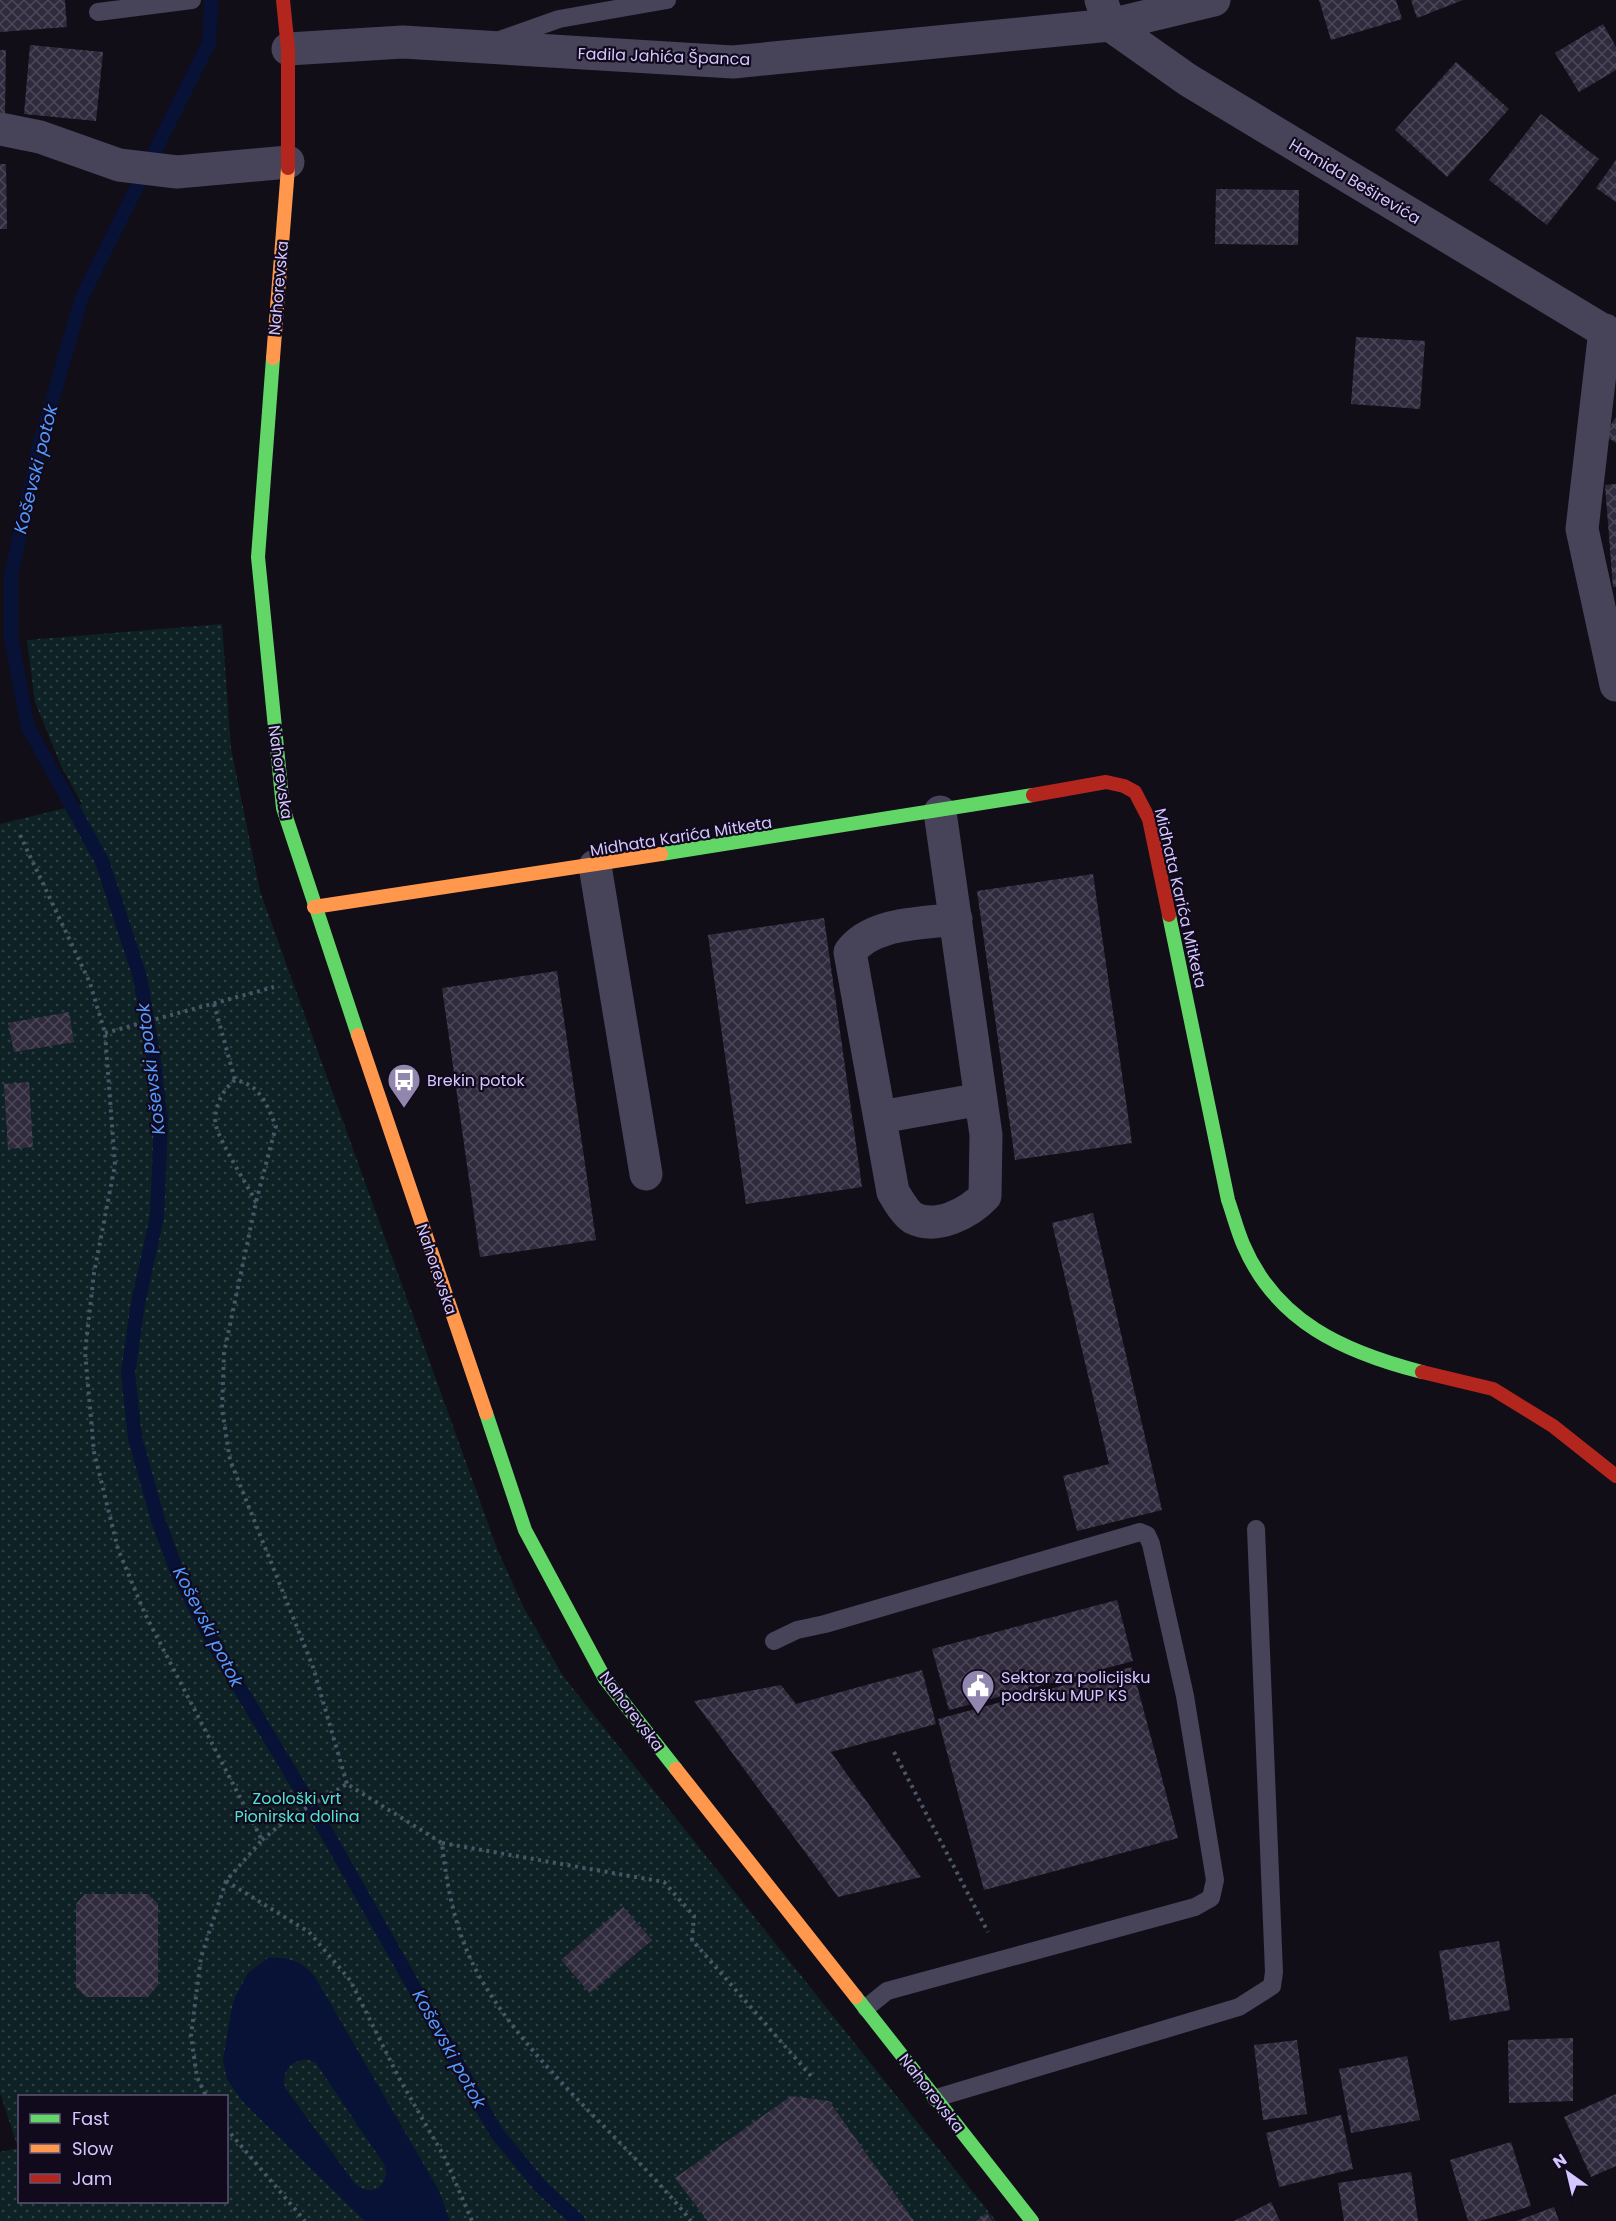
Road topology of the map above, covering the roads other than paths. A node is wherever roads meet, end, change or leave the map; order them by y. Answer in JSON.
{"nodes":[{"id":1,"x":192,"y":0,"type":"edge"},
{"id":2,"x":283,"y":0,"type":"edge"},
{"id":3,"x":667,"y":0,"type":"edge"},
{"id":4,"x":1215,"y":0,"type":"edge"},
{"id":5,"x":98,"y":12,"type":"dead end"},
{"id":6,"x":1106,"y":12,"type":"edge"},
{"id":7,"x":481,"y":46,"type":"junction"},
{"id":8,"x":288,"y":49,"type":"junction"},
{"id":9,"x":0,"y":129,"type":"edge"},
{"id":10,"x":288,"y":162,"type":"junction"},
{"id":11,"x":1610,"y":334,"type":"edge"},
{"id":12,"x":1616,"y":685,"type":"edge"},
{"id":13,"x":940,"y":812,"type":"junction"},
{"id":14,"x":595,"y":867,"type":"junction"},
{"id":15,"x":314,"y":907,"type":"junction"},
{"id":16,"x":956,"y":919,"type":"junction"},
{"id":17,"x":981,"y":1099,"type":"junction"},
{"id":18,"x":880,"y":1117,"type":"junction"},
{"id":19,"x":646,"y":1174,"type":"dead end"},
{"id":20,"x":1616,"y":1476,"type":"edge"},
{"id":21,"x":1256,"y":1529,"type":"dead end"},
{"id":22,"x":774,"y":1641,"type":"dead end"},
{"id":23,"x":866,"y":2008,"type":"junction"},
{"id":24,"x":936,"y":2098,"type":"junction"},
{"id":25,"x":1032,"y":2221,"type":"edge"}],
"edges":[{"from":1,"to":5,"type":"lane"},
{"from":2,"to":8,"type":"street","name":"Nahorevska"},
{"from":3,"to":7,"type":"lane"},
{"from":4,"to":6,"type":"street","name":"Fadila Jahića Španca"},
{"from":6,"to":7,"type":"street","name":"Fadila Jahića Španca"},
{"from":6,"to":11,"type":"street","name":"Hamida Beširevića"},
{"from":7,"to":8,"type":"street","name":"Fadila Jahića Španca"},
{"from":8,"to":10,"type":"street","name":"Nahorevska"},
{"from":9,"to":10,"type":"street"},
{"from":10,"to":15,"type":"street","name":"Nahorevska"},
{"from":11,"to":12,"type":"street","name":"Hamida Beširevića"},
{"from":13,"to":14,"type":"street","name":"Midhata Karića Mitketa"},
{"from":13,"to":16,"type":"street"},
{"from":13,"to":20,"type":"street","name":"Midhata Karića Mitketa"},
{"from":14,"to":15,"type":"street","name":"Midhata Karića Mitketa"},
{"from":14,"to":19,"type":"street"},
{"from":15,"to":23,"type":"street","name":"Nahorevska"},
{"from":16,"to":17,"type":"street"},
{"from":16,"to":18,"type":"street"},
{"from":17,"to":18,"type":"street"},
{"from":17,"to":18,"type":"street"},
{"from":21,"to":24,"type":"lane"},
{"from":22,"to":23,"type":"lane"},
{"from":23,"to":24,"type":"street","name":"Nahorevska"},
{"from":24,"to":25,"type":"street","name":"Nahorevska"}]}
